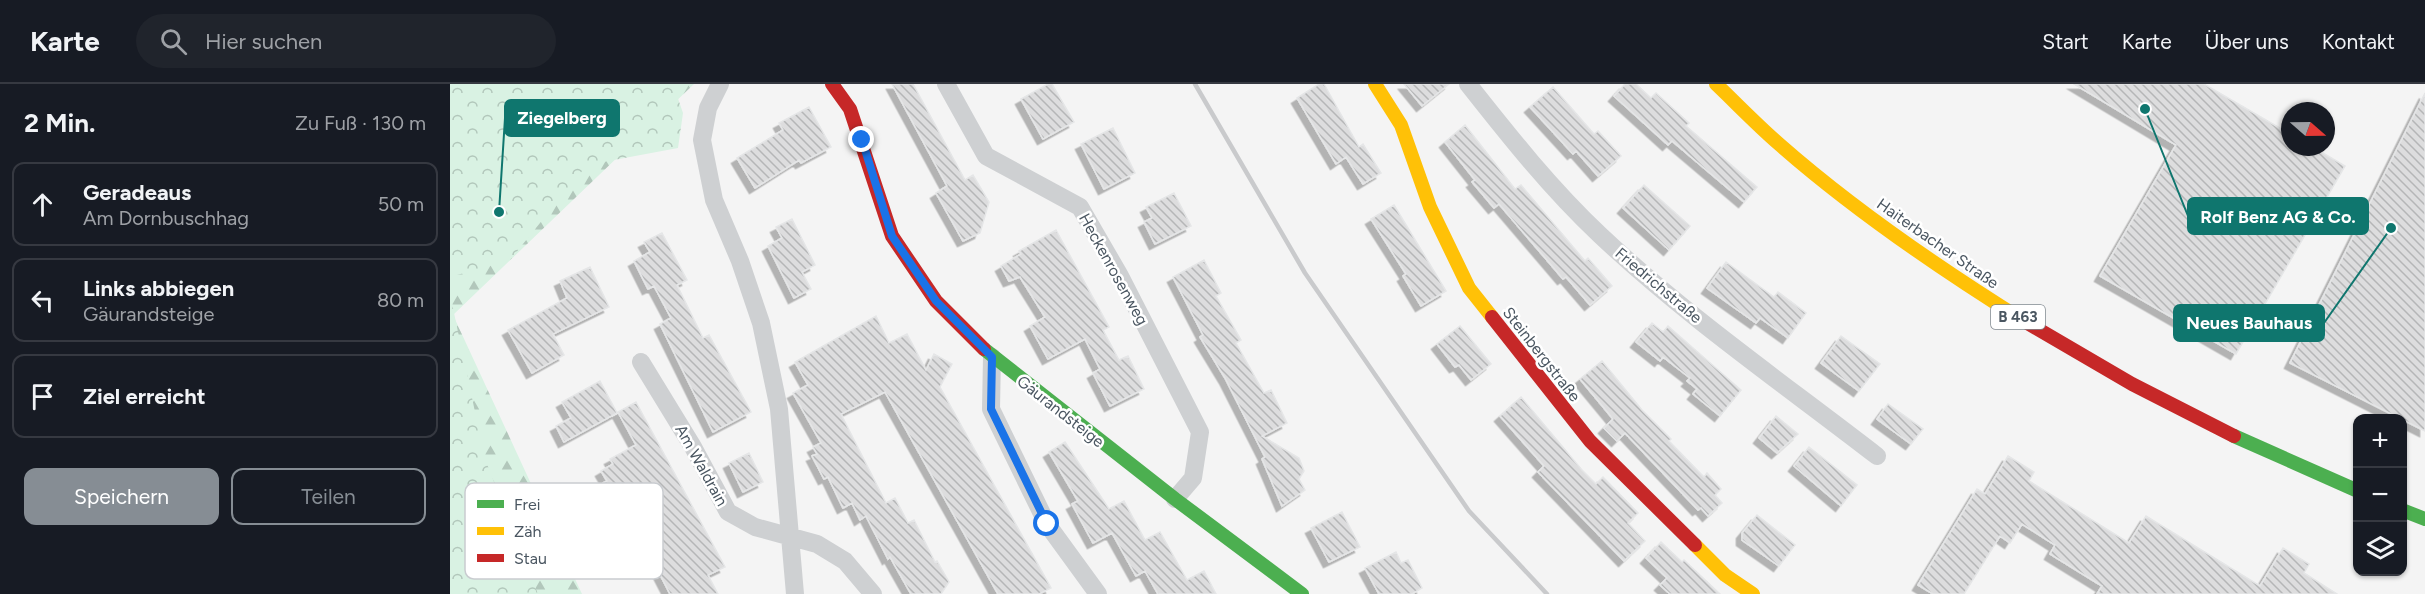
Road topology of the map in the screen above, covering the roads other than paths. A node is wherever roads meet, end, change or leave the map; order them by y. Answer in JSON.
{"nodes":[{"id":1,"x":720,"y":84,"type":"edge"},
{"id":2,"x":832,"y":84,"type":"edge"},
{"id":3,"x":946,"y":84,"type":"edge"},
{"id":4,"x":1375,"y":84,"type":"edge"},
{"id":5,"x":1468,"y":84,"type":"edge"},
{"id":6,"x":1716,"y":84,"type":"edge"},
{"id":7,"x":992,"y":357,"type":"junction"},
{"id":8,"x":641,"y":362,"type":"dead end"},
{"id":9,"x":1878,"y":456,"type":"dead end"},
{"id":10,"x":2353,"y":489,"type":"edge"},
{"id":11,"x":1175,"y":500,"type":"junction"},
{"id":12,"x":2407,"y":512,"type":"edge"},
{"id":13,"x":2425,"y":519,"type":"edge"},
{"id":14,"x":789,"y":536,"type":"junction"},
{"id":15,"x":795,"y":594,"type":"edge"},
{"id":16,"x":873,"y":594,"type":"edge"},
{"id":17,"x":1098,"y":594,"type":"edge"},
{"id":18,"x":1302,"y":594,"type":"edge"},
{"id":19,"x":1753,"y":594,"type":"edge"}],
"edges":[{"from":1,"to":14,"type":"street"},
{"from":2,"to":7,"type":"street","name":"Gäurandsteige"},
{"from":3,"to":11,"type":"street","name":"Heckenrosenweg"},
{"from":4,"to":19,"type":"street","name":"Steinbergstraße"},
{"from":5,"to":9,"type":"street","name":"Friedrichstraße"},
{"from":6,"to":10,"type":"street","name":"Haiterbacher Straße","number":"B 463"},
{"from":7,"to":11,"type":"street","name":"Gäurandsteige"},
{"from":7,"to":17,"type":"street"},
{"from":8,"to":14,"type":"street","name":"Am Waldrain"},
{"from":11,"to":18,"type":"street","name":"Gäurandsteige"},
{"from":12,"to":13,"type":"street"},
{"from":14,"to":15,"type":"street"},
{"from":14,"to":16,"type":"street","name":"Am Waldrain"}]}
